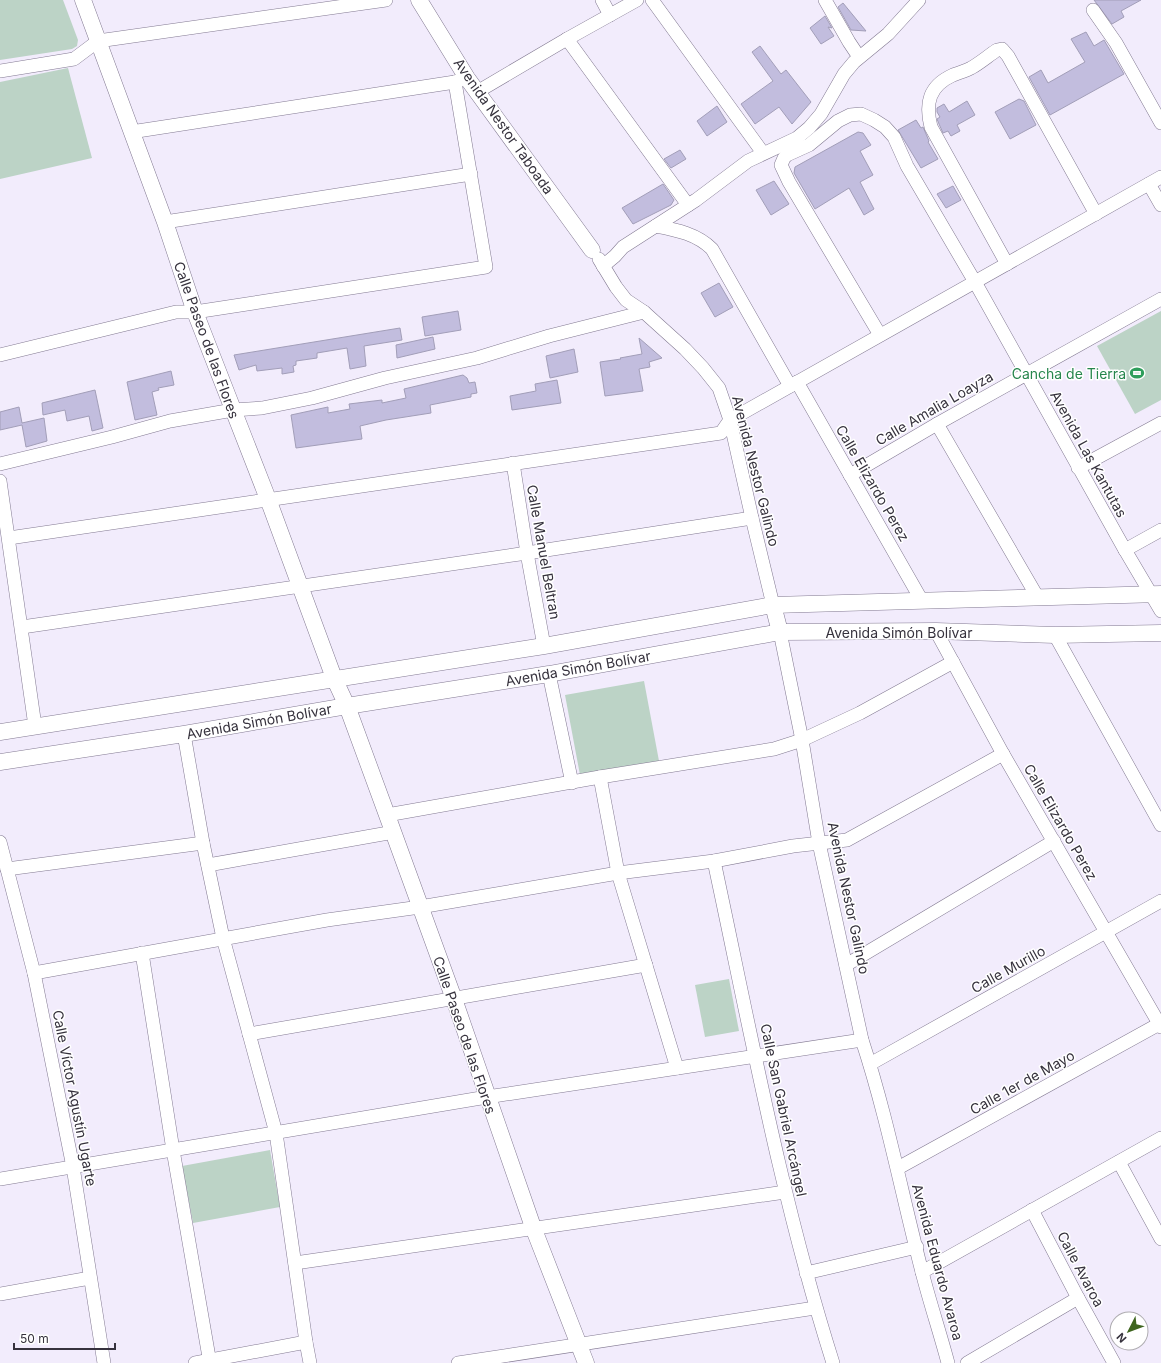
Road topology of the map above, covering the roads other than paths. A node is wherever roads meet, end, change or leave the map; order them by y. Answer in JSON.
{"nodes":[{"id":1,"x":83,"y":0,"type":"edge"},
{"id":2,"x":386,"y":0,"type":"edge"},
{"id":3,"x":420,"y":0,"type":"edge"},
{"id":4,"x":602,"y":0,"type":"edge"},
{"id":5,"x":637,"y":0,"type":"edge"},
{"id":6,"x":652,"y":0,"type":"edge"},
{"id":7,"x":825,"y":0,"type":"edge"},
{"id":8,"x":919,"y":0,"type":"edge"},
{"id":9,"x":1093,"y":10,"type":"dead end"},
{"id":10,"x":610,"y":14,"type":"junction"},
{"id":11,"x":567,"y":39,"type":"junction"},
{"id":12,"x":98,"y":40,"type":"junction"},
{"id":13,"x":860,"y":57,"type":"junction"},
{"id":14,"x":0,"y":71,"type":"edge"},
{"id":15,"x":461,"y":80,"type":"junction"},
{"id":16,"x":477,"y":92,"type":"junction"},
{"id":17,"x":1161,"y":123,"type":"edge"},
{"id":18,"x":131,"y":132,"type":"junction"},
{"id":19,"x":763,"y":154,"type":"junction"},
{"id":20,"x":472,"y":174,"type":"junction"},
{"id":21,"x":1161,"y":177,"type":"edge"},
{"id":22,"x":1149,"y":184,"type":"junction"},
{"id":23,"x":1161,"y":204,"type":"edge"},
{"id":24,"x":688,"y":206,"type":"junction"},
{"id":25,"x":1096,"y":214,"type":"junction"},
{"id":26,"x":165,"y":222,"type":"junction"},
{"id":27,"x":656,"y":226,"type":"junction"},
{"id":28,"x":592,"y":250,"type":"joint"},
{"id":29,"x":1007,"y":264,"type":"junction"},
{"id":30,"x":603,"y":266,"type":"junction"},
{"id":31,"x":975,"y":282,"type":"junction"},
{"id":32,"x":1161,"y":299,"type":"edge"},
{"id":33,"x":195,"y":312,"type":"junction"},
{"id":34,"x":644,"y":312,"type":"junction"},
{"id":35,"x":880,"y":335,"type":"junction"},
{"id":36,"x":0,"y":355,"type":"edge"},
{"id":37,"x":1025,"y":374,"type":"junction"},
{"id":38,"x":793,"y":384,"type":"junction"},
{"id":39,"x":233,"y":410,"type":"junction"},
{"id":40,"x":730,"y":420,"type":"junction"},
{"id":41,"x":1161,"y":423,"type":"edge"},
{"id":42,"x":937,"y":424,"type":"junction"},
{"id":43,"x":513,"y":463,"type":"junction"},
{"id":44,"x":0,"y":464,"type":"edge"},
{"id":45,"x":1078,"y":468,"type":"junction"},
{"id":46,"x":850,"y":475,"type":"junction"},
{"id":47,"x":0,"y":481,"type":"edge"},
{"id":48,"x":268,"y":499,"type":"junction"},
{"id":49,"x":752,"y":518,"type":"junction"},
{"id":50,"x":1161,"y":530,"type":"edge"},
{"id":51,"x":8,"y":538,"type":"junction"},
{"id":52,"x":1125,"y":550,"type":"junction"},
{"id":53,"x":527,"y":553,"type":"junction"},
{"id":54,"x":300,"y":587,"type":"junction"},
{"id":55,"x":1156,"y":594,"type":"edge"},
{"id":56,"x":1038,"y":598,"type":"junction"},
{"id":57,"x":922,"y":601,"type":"junction"},
{"id":58,"x":773,"y":605,"type":"junction"},
{"id":59,"x":1161,"y":611,"type":"edge"},
{"id":60,"x":22,"y":627,"type":"junction"},
{"id":61,"x":936,"y":631,"type":"junction"},
{"id":62,"x":780,"y":632,"type":"junction"},
{"id":63,"x":1161,"y":633,"type":"edge"},
{"id":64,"x":1055,"y":635,"type":"junction"},
{"id":65,"x":544,"y":646,"type":"junction"},
{"id":66,"x":953,"y":662,"type":"junction"},
{"id":67,"x":550,"y":674,"type":"junction"},
{"id":68,"x":334,"y":678,"type":"junction"},
{"id":69,"x":347,"y":706,"type":"junction"},
{"id":70,"x":35,"y":726,"type":"junction"},
{"id":71,"x":0,"y":732,"type":"edge"},
{"id":72,"x":184,"y":734,"type":"junction"},
{"id":73,"x":802,"y":740,"type":"junction"},
{"id":74,"x":1003,"y":754,"type":"junction"},
{"id":75,"x":0,"y":762,"type":"edge"},
{"id":76,"x":600,"y":777,"type":"junction"},
{"id":77,"x":572,"y":783,"type":"junction"},
{"id":78,"x":388,"y":815,"type":"junction"},
{"id":79,"x":1161,"y":826,"type":"edge"},
{"id":80,"x":394,"y":832,"type":"junction"},
{"id":81,"x":1054,"y":841,"type":"junction"},
{"id":82,"x":0,"y":842,"type":"edge"},
{"id":83,"x":203,"y":843,"type":"junction"},
{"id":84,"x":820,"y":843,"type":"junction"},
{"id":85,"x":714,"y":861,"type":"junction"},
{"id":86,"x":208,"y":865,"type":"junction"},
{"id":87,"x":7,"y":869,"type":"junction"},
{"id":88,"x":618,"y":873,"type":"junction"},
{"id":89,"x":1161,"y":901,"type":"edge"},
{"id":90,"x":420,"y":907,"type":"junction"},
{"id":91,"x":1106,"y":932,"type":"junction"},
{"id":92,"x":223,"y":938,"type":"junction"},
{"id":93,"x":142,"y":953,"type":"junction"},
{"id":94,"x":646,"y":965,"type":"junction"},
{"id":95,"x":846,"y":965,"type":"junction"},
{"id":96,"x":34,"y":973,"type":"junction"},
{"id":97,"x":454,"y":999,"type":"junction"},
{"id":98,"x":1160,"y":1025,"type":"edge"},
{"id":99,"x":249,"y":1034,"type":"junction"},
{"id":100,"x":862,"y":1040,"type":"junction"},
{"id":101,"x":756,"y":1056,"type":"junction"},
{"id":102,"x":870,"y":1064,"type":"junction"},
{"id":103,"x":677,"y":1068,"type":"junction"},
{"id":104,"x":487,"y":1097,"type":"junction"},
{"id":105,"x":276,"y":1133,"type":"junction"},
{"id":106,"x":1161,"y":1138,"type":"edge"},
{"id":107,"x":173,"y":1150,"type":"junction"},
{"id":108,"x":1119,"y":1162,"type":"junction"},
{"id":109,"x":73,"y":1167,"type":"junction"},
{"id":110,"x":898,"y":1168,"type":"junction"},
{"id":111,"x":0,"y":1179,"type":"edge"},
{"id":112,"x":785,"y":1192,"type":"junction"},
{"id":113,"x":1032,"y":1210,"type":"junction"},
{"id":114,"x":533,"y":1227,"type":"junction"},
{"id":115,"x":1161,"y":1239,"type":"edge"},
{"id":116,"x":917,"y":1247,"type":"junction"},
{"id":117,"x":295,"y":1263,"type":"junction"},
{"id":118,"x":922,"y":1272,"type":"junction"},
{"id":119,"x":806,"y":1274,"type":"junction"},
{"id":120,"x":90,"y":1278,"type":"junction"},
{"id":121,"x":0,"y":1294,"type":"edge"},
{"id":122,"x":1078,"y":1298,"type":"junction"},
{"id":123,"x":815,"y":1308,"type":"junction"},
{"id":124,"x":306,"y":1342,"type":"junction"},
{"id":125,"x":580,"y":1345,"type":"junction"},
{"id":126,"x":210,"y":1362,"type":"edge"},
{"id":127,"x":104,"y":1363,"type":"edge"},
{"id":128,"x":195,"y":1363,"type":"edge"},
{"id":129,"x":310,"y":1363,"type":"edge"},
{"id":130,"x":458,"y":1363,"type":"edge"},
{"id":131,"x":586,"y":1363,"type":"edge"},
{"id":132,"x":833,"y":1363,"type":"edge"},
{"id":133,"x":948,"y":1363,"type":"edge"},
{"id":134,"x":967,"y":1363,"type":"edge"},
{"id":135,"x":1114,"y":1363,"type":"edge"}],
"edges":[{"from":1,"to":12,"type":"street","name":"Calle Paseo de las Flores"},
{"from":2,"to":12,"type":"street"},
{"from":3,"to":15,"type":"street","name":"Avenida Nestor Taboada"},
{"from":4,"to":10,"type":"street"},
{"from":5,"to":10,"type":"street"},
{"from":6,"to":19,"type":"street"},
{"from":7,"to":13,"type":"street"},
{"from":8,"to":13,"type":"street"},
{"from":9,"to":17,"type":"street"},
{"from":10,"to":11,"type":"street"},
{"from":11,"to":16,"type":"street"},
{"from":11,"to":24,"type":"street"},
{"from":12,"to":14,"type":"street"},
{"from":12,"to":18,"type":"street","name":"Calle Paseo de las Flores"},
{"from":13,"to":19,"type":"street"},
{"from":15,"to":16,"type":"street","name":"Avenida Nestor Taboada"},
{"from":15,"to":18,"type":"street"},
{"from":15,"to":20,"type":"street"},
{"from":16,"to":28,"type":"street","name":"Avenida Nestor Taboada"},
{"from":18,"to":26,"type":"street","name":"Calle Paseo de las Flores"},
{"from":19,"to":24,"type":"street"},
{"from":20,"to":26,"type":"street"},
{"from":20,"to":33,"type":"street"},
{"from":21,"to":22,"type":"street"},
{"from":22,"to":23,"type":"street"},
{"from":22,"to":25,"type":"street"},
{"from":24,"to":27,"type":"street"},
{"from":25,"to":29,"type":"street"},
{"from":25,"to":29,"type":"street"},
{"from":26,"to":33,"type":"street","name":"Calle Paseo de las Flores"},
{"from":27,"to":30,"type":"street"},
{"from":27,"to":38,"type":"street","name":"Calle Elizardo Perez"},
{"from":28,"to":30,"type":"street","name":"Avenida Nestor Galindo"},
{"from":29,"to":31,"type":"street"},
{"from":30,"to":34,"type":"street","name":"Avenida Nestor Galindo"},
{"from":31,"to":35,"type":"street"},
{"from":31,"to":35,"type":"street","name":"Avenida Las Kantutas"},
{"from":31,"to":37,"type":"street","name":"Avenida Las Kantutas"},
{"from":32,"to":37,"type":"street","name":"Calle Amalia Loayza"},
{"from":33,"to":36,"type":"street"},
{"from":33,"to":39,"type":"street","name":"Calle Paseo de las Flores"},
{"from":34,"to":39,"type":"street"},
{"from":34,"to":40,"type":"street","name":"Avenida Nestor Galindo"},
{"from":35,"to":38,"type":"street"},
{"from":37,"to":42,"type":"street","name":"Calle Amalia Loayza"},
{"from":37,"to":45,"type":"street","name":"Avenida Las Kantutas"},
{"from":38,"to":40,"type":"street"},
{"from":38,"to":46,"type":"street","name":"Calle Elizardo Perez"},
{"from":39,"to":44,"type":"street"},
{"from":39,"to":48,"type":"street","name":"Calle Paseo de las Flores"},
{"from":40,"to":43,"type":"street"},
{"from":40,"to":49,"type":"street","name":"Avenida Nestor Galindo"},
{"from":41,"to":45,"type":"street"},
{"from":42,"to":46,"type":"street","name":"Calle Amalia Loayza"},
{"from":42,"to":56,"type":"street"},
{"from":43,"to":48,"type":"street"},
{"from":43,"to":53,"type":"street","name":"Calle Manuel Beltran"},
{"from":45,"to":52,"type":"street","name":"Avenida Las Kantutas"},
{"from":46,"to":57,"type":"street","name":"Calle Elizardo Perez"},
{"from":47,"to":51,"type":"street"},
{"from":48,"to":51,"type":"street"},
{"from":48,"to":54,"type":"street","name":"Calle Paseo de las Flores"},
{"from":49,"to":53,"type":"street"},
{"from":49,"to":58,"type":"street","name":"Avenida Nestor Galindo"},
{"from":50,"to":52,"type":"street"},
{"from":51,"to":60,"type":"street"},
{"from":52,"to":55,"type":"street","name":"Avenida Las Kantutas"},
{"from":53,"to":54,"type":"street"},
{"from":53,"to":65,"type":"street","name":"Calle Manuel Beltran"},
{"from":54,"to":60,"type":"street"},
{"from":54,"to":68,"type":"street","name":"Calle Paseo de las Flores"},
{"from":55,"to":56,"type":"street","name":"Avenida Simón Bolívar"},
{"from":55,"to":59,"type":"street","name":"Avenida Las Kantutas"},
{"from":56,"to":57,"type":"street","name":"Avenida Simón Bolívar"},
{"from":57,"to":58,"type":"street","name":"Avenida Simón Bolívar"},
{"from":58,"to":62,"type":"street"},
{"from":58,"to":65,"type":"street","name":"Avenida Simón Bolívar"},
{"from":60,"to":70,"type":"street"},
{"from":61,"to":62,"type":"street","name":"Avenida Simón Bolívar"},
{"from":61,"to":64,"type":"street","name":"Avenida Simón Bolívar"},
{"from":61,"to":66,"type":"street","name":"Calle Elizardo Perez"},
{"from":62,"to":67,"type":"street","name":"Avenida Simón Bolívar"},
{"from":62,"to":73,"type":"street","name":"Avenida Nestor Galindo"},
{"from":63,"to":64,"type":"street","name":"Avenida Simón Bolívar"},
{"from":64,"to":79,"type":"street"},
{"from":65,"to":68,"type":"street","name":"Avenida Simón Bolívar"},
{"from":66,"to":73,"type":"street"},
{"from":66,"to":74,"type":"street","name":"Calle Elizardo Perez"},
{"from":67,"to":69,"type":"street","name":"Avenida Simón Bolívar"},
{"from":67,"to":77,"type":"street"},
{"from":68,"to":69,"type":"street","name":"Calle Paseo de las Flores"},
{"from":68,"to":70,"type":"street","name":"Avenida Simón Bolívar"},
{"from":69,"to":72,"type":"street","name":"Avenida Simón Bolívar"},
{"from":69,"to":78,"type":"street","name":"Calle Paseo de las Flores"},
{"from":70,"to":71,"type":"street","name":"Avenida Simón Bolívar"},
{"from":72,"to":75,"type":"street","name":"Avenida Simón Bolívar"},
{"from":72,"to":83,"type":"street"},
{"from":73,"to":76,"type":"street"},
{"from":73,"to":84,"type":"street","name":"Avenida Nestor Galindo"},
{"from":74,"to":81,"type":"street","name":"Calle Elizardo Perez"},
{"from":74,"to":84,"type":"street"},
{"from":76,"to":77,"type":"street"},
{"from":76,"to":88,"type":"street"},
{"from":77,"to":78,"type":"street"},
{"from":78,"to":80,"type":"street","name":"Calle Paseo de las Flores"},
{"from":80,"to":86,"type":"street"},
{"from":80,"to":90,"type":"street","name":"Calle Paseo de las Flores"},
{"from":81,"to":91,"type":"street","name":"Calle Elizardo Perez"},
{"from":81,"to":95,"type":"street"},
{"from":82,"to":87,"type":"street","name":"Calle Víctor Agustín Ugarte"},
{"from":83,"to":86,"type":"street"},
{"from":83,"to":87,"type":"street"},
{"from":84,"to":85,"type":"street"},
{"from":84,"to":95,"type":"street","name":"Avenida Nestor Galindo"},
{"from":85,"to":88,"type":"street"},
{"from":85,"to":101,"type":"street","name":"Calle San Gabriel Arcángel"},
{"from":86,"to":92,"type":"street"},
{"from":87,"to":96,"type":"street","name":"Calle Víctor Agustín Ugarte"},
{"from":88,"to":90,"type":"street"},
{"from":88,"to":94,"type":"street"},
{"from":89,"to":91,"type":"street","name":"Calle Murillo"},
{"from":90,"to":92,"type":"street"},
{"from":90,"to":97,"type":"street","name":"Calle Paseo de las Flores"},
{"from":91,"to":98,"type":"street","name":"Calle Elizardo Perez"},
{"from":91,"to":102,"type":"street","name":"Calle Murillo"},
{"from":92,"to":93,"type":"street"},
{"from":92,"to":99,"type":"street"},
{"from":93,"to":96,"type":"street"},
{"from":93,"to":107,"type":"street"},
{"from":94,"to":97,"type":"street"},
{"from":94,"to":103,"type":"street"},
{"from":95,"to":100,"type":"street","name":"Avenida Nestor Galindo"},
{"from":96,"to":109,"type":"street","name":"Calle Víctor Agustín Ugarte"},
{"from":97,"to":99,"type":"street"},
{"from":97,"to":104,"type":"street","name":"Calle Paseo de las Flores"},
{"from":98,"to":110,"type":"street","name":"Calle 1er de Mayo"},
{"from":99,"to":105,"type":"street"},
{"from":100,"to":101,"type":"street"},
{"from":100,"to":102,"type":"street","name":"Avenida Nestor Galindo"},
{"from":101,"to":103,"type":"street"},
{"from":101,"to":112,"type":"street","name":"Calle San Gabriel Arcángel"},
{"from":102,"to":110,"type":"street","name":"Avenida Nestor Galindo"},
{"from":103,"to":104,"type":"street"},
{"from":104,"to":105,"type":"street"},
{"from":104,"to":114,"type":"street","name":"Calle Paseo de las Flores"},
{"from":105,"to":107,"type":"street"},
{"from":105,"to":117,"type":"street"},
{"from":106,"to":108,"type":"street"},
{"from":107,"to":109,"type":"street"},
{"from":107,"to":126,"type":"street"},
{"from":108,"to":113,"type":"street"},
{"from":108,"to":115,"type":"street"},
{"from":109,"to":111,"type":"street"},
{"from":109,"to":120,"type":"street","name":"Calle Víctor Agustín Ugarte"},
{"from":110,"to":116,"type":"street","name":"Avenida Eduardo Avaroa"},
{"from":112,"to":114,"type":"street"},
{"from":112,"to":119,"type":"street","name":"Calle San Gabriel Arcángel"},
{"from":113,"to":118,"type":"street"},
{"from":113,"to":122,"type":"street","name":"Calle Avaroa"},
{"from":114,"to":117,"type":"street"},
{"from":114,"to":125,"type":"street","name":"Calle Paseo de las Flores"},
{"from":116,"to":118,"type":"street","name":"Avenida Eduardo Avaroa"},
{"from":116,"to":119,"type":"street"},
{"from":117,"to":124,"type":"street"},
{"from":118,"to":133,"type":"street","name":"Avenida Eduardo Avaroa"},
{"from":119,"to":123,"type":"street","name":"Calle San Gabriel Arcángel"},
{"from":120,"to":121,"type":"street"},
{"from":120,"to":127,"type":"street","name":"Calle Víctor Agustín Ugarte"},
{"from":122,"to":134,"type":"street"},
{"from":122,"to":135,"type":"street","name":"Calle Avaroa"},
{"from":123,"to":125,"type":"street"},
{"from":123,"to":132,"type":"street","name":"Calle San Gabriel Arcángel"},
{"from":124,"to":126,"type":"street"},
{"from":124,"to":129,"type":"street"},
{"from":125,"to":130,"type":"street"},
{"from":125,"to":131,"type":"street","name":"Calle Paseo de las Flores"},
{"from":126,"to":128,"type":"street"}]}
